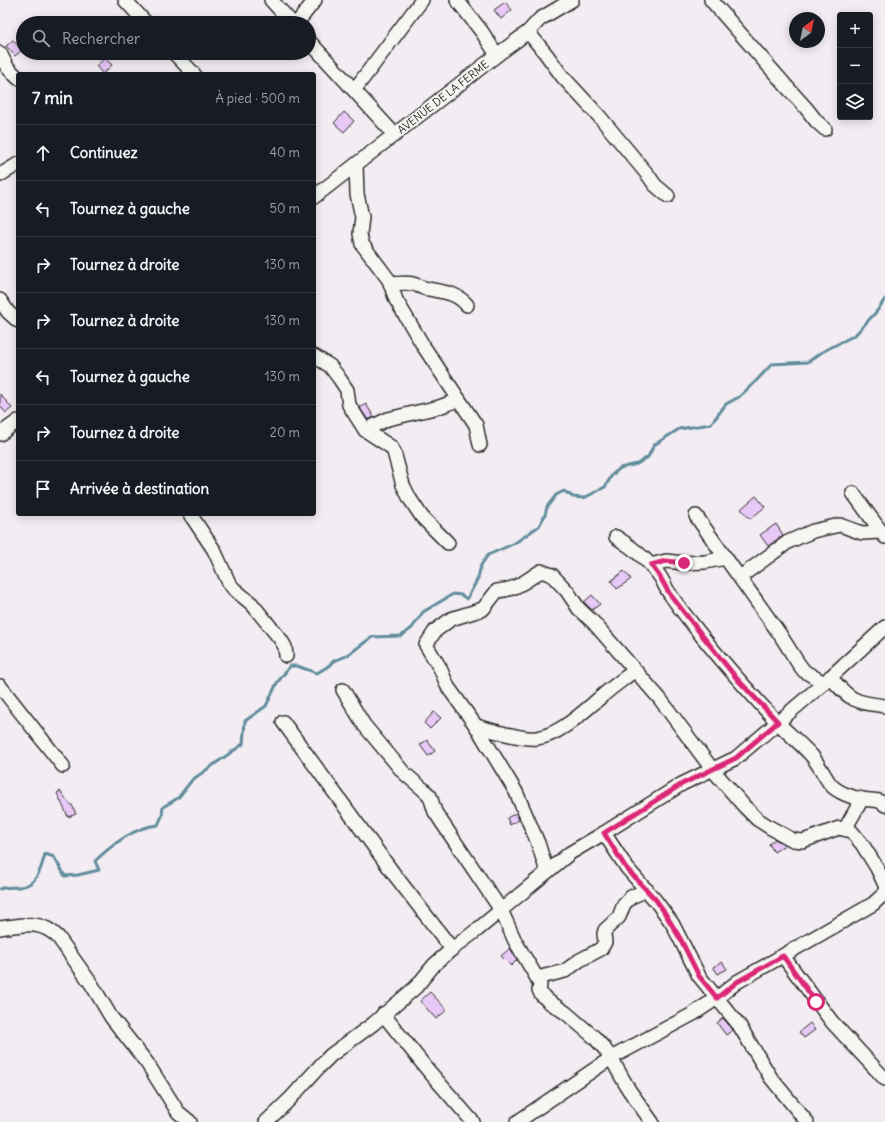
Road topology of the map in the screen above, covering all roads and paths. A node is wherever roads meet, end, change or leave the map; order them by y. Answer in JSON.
{"nodes":[{"id":1,"x":125,"y":0,"type":"edge"},
{"id":2,"x":271,"y":0,"type":"edge"},
{"id":3,"x":315,"y":0,"type":"edge"},
{"id":4,"x":422,"y":0,"type":"edge"},
{"id":5,"x":457,"y":0,"type":"edge"},
{"id":6,"x":572,"y":0,"type":"edge"},
{"id":7,"x":711,"y":0,"type":"edge"},
{"id":8,"x":140,"y":16,"type":"edge"},
{"id":9,"x":286,"y":16,"type":"edge"},
{"id":10,"x":302,"y":16,"type":"edge"},
{"id":11,"x":528,"y":32,"type":"junction"},
{"id":12,"x":316,"y":48,"type":"edge"},
{"id":13,"x":0,"y":53,"type":"edge"},
{"id":14,"x":497,"y":55,"type":"junction"},
{"id":15,"x":181,"y":60,"type":"edge"},
{"id":16,"x":192,"y":72,"type":"edge"},
{"id":17,"x":16,"y":76,"type":"edge"},
{"id":18,"x":355,"y":89,"type":"junction"},
{"id":19,"x":825,"y":129,"type":"dead end"},
{"id":20,"x":396,"y":135,"type":"junction"},
{"id":21,"x":16,"y":165,"type":"edge"},
{"id":22,"x":356,"y":165,"type":"junction"},
{"id":23,"x":0,"y":174,"type":"edge"},
{"id":24,"x":316,"y":195,"type":"edge"},
{"id":25,"x":668,"y":196,"type":"dead end"},
{"id":26,"x":391,"y":284,"type":"junction"},
{"id":27,"x":0,"y":300,"type":"edge"},
{"id":28,"x":467,"y":305,"type":"dead end"},
{"id":29,"x":16,"y":319,"type":"edge"},
{"id":30,"x":316,"y":357,"type":"edge"},
{"id":31,"x":458,"y":400,"type":"junction"},
{"id":32,"x":365,"y":430,"type":"junction"},
{"id":33,"x":480,"y":445,"type":"dead end"},
{"id":34,"x":854,"y":493,"type":"dead end"},
{"id":35,"x":191,"y":516,"type":"edge"},
{"id":36,"x":696,"y":516,"type":"dead end"},
{"id":37,"x":883,"y":534,"type":"edge"},
{"id":38,"x":616,"y":537,"type":"dead end"},
{"id":39,"x":448,"y":543,"type":"dead end"},
{"id":40,"x":726,"y":558,"type":"junction"},
{"id":41,"x":651,"y":565,"type":"junction"},
{"id":42,"x":740,"y":577,"type":"junction"},
{"id":43,"x":885,"y":627,"type":"edge"},
{"id":44,"x":286,"y":656,"type":"dead end"},
{"id":45,"x":635,"y":670,"type":"junction"},
{"id":46,"x":827,"y":680,"type":"junction"},
{"id":47,"x":0,"y":686,"type":"edge"},
{"id":48,"x":343,"y":690,"type":"dead end"},
{"id":49,"x":885,"y":706,"type":"edge"},
{"id":50,"x":283,"y":722,"type":"dead end"},
{"id":51,"x":778,"y":722,"type":"junction"},
{"id":52,"x":476,"y":726,"type":"junction"},
{"id":53,"x":62,"y":766,"type":"dead end"},
{"id":54,"x":712,"y":769,"type":"junction"},
{"id":55,"x":862,"y":800,"type":"junction"},
{"id":56,"x":885,"y":805,"type":"edge"},
{"id":57,"x":845,"y":829,"type":"junction"},
{"id":58,"x":604,"y":833,"type":"junction"},
{"id":59,"x":547,"y":872,"type":"junction"},
{"id":60,"x":646,"y":890,"type":"junction"},
{"id":61,"x":885,"y":891,"type":"edge"},
{"id":62,"x":501,"y":910,"type":"junction"},
{"id":63,"x":0,"y":928,"type":"edge"},
{"id":64,"x":452,"y":948,"type":"junction"},
{"id":65,"x":783,"y":956,"type":"junction"},
{"id":66,"x":537,"y":978,"type":"junction"},
{"id":67,"x":717,"y":998,"type":"junction"},
{"id":68,"x":383,"y":1014,"type":"junction"},
{"id":69,"x":611,"y":1058,"type":"junction"},
{"id":70,"x":885,"y":1079,"type":"edge"},
{"id":71,"x":190,"y":1122,"type":"edge"},
{"id":72,"x":266,"y":1122,"type":"edge"},
{"id":73,"x":473,"y":1122,"type":"edge"},
{"id":74,"x":517,"y":1122,"type":"edge"},
{"id":75,"x":652,"y":1122,"type":"edge"},
{"id":76,"x":807,"y":1122,"type":"edge"}],
"edges":[{"from":1,"to":8,"type":"street"},
{"from":2,"to":9,"type":"street"},
{"from":3,"to":10,"type":"street"},
{"from":4,"to":18,"type":"street"},
{"from":5,"to":14,"type":"street"},
{"from":6,"to":11,"type":"street","name":"AVENUE DE LA FERME"},
{"from":7,"to":19,"type":"street"},
{"from":11,"to":14,"type":"street","name":"AVENUE DE LA FERME"},
{"from":11,"to":25,"type":"street"},
{"from":12,"to":18,"type":"street"},
{"from":13,"to":17,"type":"street"},
{"from":14,"to":20,"type":"street","name":"AVENUE DE LA FERME"},
{"from":15,"to":16,"type":"street"},
{"from":18,"to":20,"type":"street"},
{"from":20,"to":22,"type":"street","name":"AVENUE DE LA FERME"},
{"from":21,"to":23,"type":"street"},
{"from":22,"to":24,"type":"street","name":"AVENUE DE LA FERME"},
{"from":22,"to":26,"type":"street"},
{"from":26,"to":28,"type":"street"},
{"from":26,"to":31,"type":"street"},
{"from":27,"to":29,"type":"street"},
{"from":30,"to":32,"type":"street"},
{"from":31,"to":32,"type":"street"},
{"from":31,"to":33,"type":"street"},
{"from":32,"to":39,"type":"street"},
{"from":34,"to":37,"type":"street"},
{"from":35,"to":44,"type":"street"},
{"from":36,"to":40,"type":"street"},
{"from":37,"to":42,"type":"street"},
{"from":38,"to":41,"type":"street"},
{"from":40,"to":41,"type":"street"},
{"from":40,"to":42,"type":"street"},
{"from":41,"to":51,"type":"street"},
{"from":42,"to":46,"type":"street"},
{"from":43,"to":46,"type":"street"},
{"from":45,"to":52,"type":"street"},
{"from":45,"to":52,"type":"street"},
{"from":45,"to":54,"type":"street"},
{"from":46,"to":49,"type":"street"},
{"from":46,"to":51,"type":"street"},
{"from":47,"to":53,"type":"street"},
{"from":48,"to":62,"type":"street"},
{"from":50,"to":64,"type":"street"},
{"from":51,"to":54,"type":"street"},
{"from":51,"to":55,"type":"street"},
{"from":52,"to":59,"type":"street"},
{"from":54,"to":57,"type":"street"},
{"from":54,"to":58,"type":"street"},
{"from":55,"to":56,"type":"street"},
{"from":55,"to":57,"type":"street"},
{"from":57,"to":61,"type":"street"},
{"from":58,"to":59,"type":"street"},
{"from":58,"to":60,"type":"street"},
{"from":59,"to":62,"type":"street"},
{"from":60,"to":66,"type":"street"},
{"from":60,"to":67,"type":"street"},
{"from":61,"to":65,"type":"street"},
{"from":62,"to":64,"type":"street"},
{"from":62,"to":66,"type":"street"},
{"from":63,"to":71,"type":"street"},
{"from":64,"to":68,"type":"street"},
{"from":65,"to":67,"type":"street"},
{"from":65,"to":70,"type":"street"},
{"from":66,"to":69,"type":"street"},
{"from":67,"to":69,"type":"street"},
{"from":67,"to":76,"type":"street"},
{"from":68,"to":72,"type":"street"},
{"from":68,"to":73,"type":"street"},
{"from":69,"to":74,"type":"street"},
{"from":69,"to":75,"type":"street"}]}
